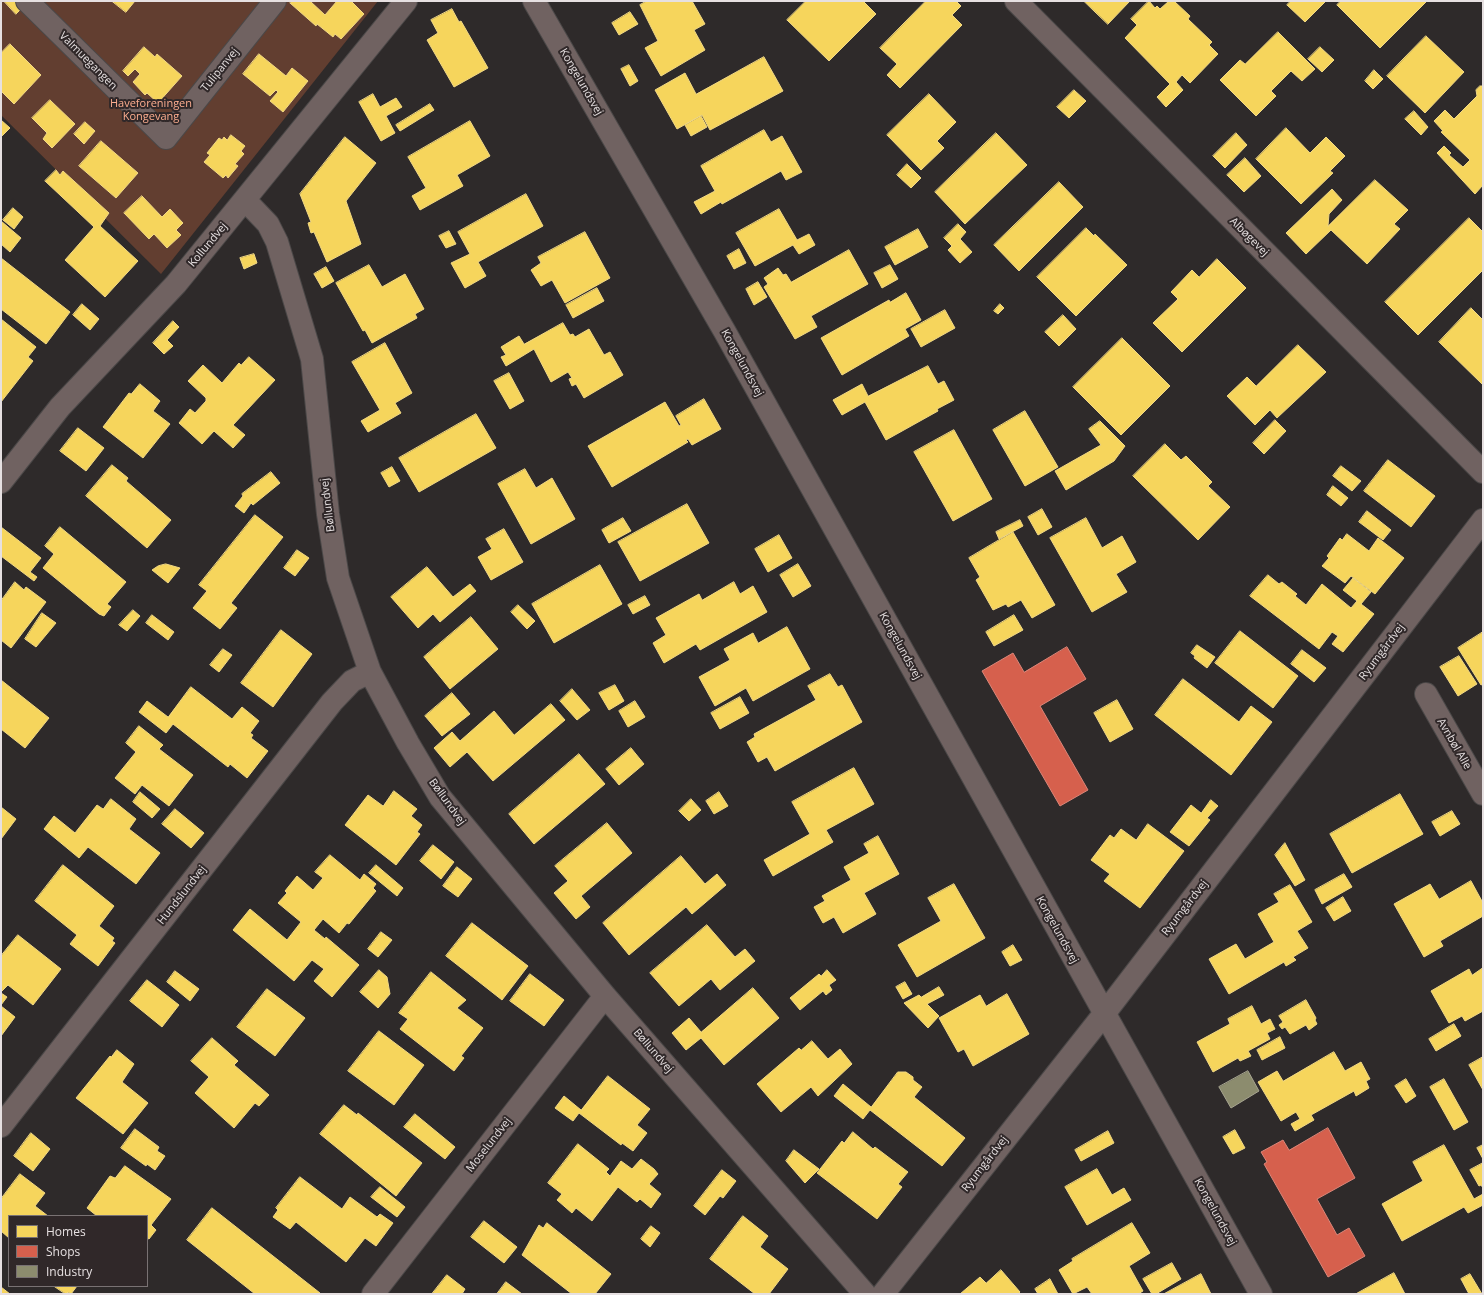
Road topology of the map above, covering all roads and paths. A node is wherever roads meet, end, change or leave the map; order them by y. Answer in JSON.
{"nodes":[{"id":1,"x":28,"y":1,"type":"edge"},
{"id":2,"x":275,"y":1,"type":"edge"},
{"id":3,"x":406,"y":1,"type":"edge"},
{"id":4,"x":534,"y":1,"type":"edge"},
{"id":5,"x":1016,"y":1,"type":"edge"},
{"id":6,"x":166,"y":138,"type":"joint"},
{"id":7,"x":246,"y":200,"type":"junction"},
{"id":8,"x":1483,"y":472,"type":"edge"},
{"id":9,"x":1,"y":482,"type":"edge"},
{"id":10,"x":1483,"y":520,"type":"edge"},
{"id":11,"x":370,"y":672,"type":"junction"},
{"id":12,"x":1426,"y":694,"type":"dead end"},
{"id":13,"x":1483,"y":794,"type":"edge"},
{"id":14,"x":605,"y":996,"type":"junction"},
{"id":15,"x":1104,"y":1014,"type":"junction"},
{"id":16,"x":1,"y":1126,"type":"edge"},
{"id":17,"x":373,"y":1294,"type":"edge"},
{"id":18,"x":865,"y":1294,"type":"edge"},
{"id":19,"x":882,"y":1294,"type":"edge"},
{"id":20,"x":1261,"y":1294,"type":"edge"}],
"edges":[{"from":1,"to":6,"type":"street","name":"Valmuegangen"},
{"from":2,"to":6,"type":"street","name":"Tulipanvej"},
{"from":3,"to":7,"type":"street","name":"Kollundvej"},
{"from":4,"to":15,"type":"street","name":"Kongelundsvej"},
{"from":5,"to":8,"type":"street","name":"Albøgevej"},
{"from":7,"to":9,"type":"street","name":"Kollundvej"},
{"from":7,"to":11,"type":"street","name":"Bøllundvej"},
{"from":10,"to":15,"type":"street","name":"Ryumgårdvej"},
{"from":11,"to":14,"type":"street","name":"Bøllundvej"},
{"from":11,"to":16,"type":"street","name":"Hundslundvej"},
{"from":12,"to":13,"type":"street","name":"Avnbøl Alle"},
{"from":14,"to":17,"type":"street","name":"Moselundvej"},
{"from":14,"to":18,"type":"street","name":"Bøllundvej"},
{"from":15,"to":19,"type":"street","name":"Ryumgårdvej"},
{"from":15,"to":20,"type":"street","name":"Kongelundsvej"}]}
